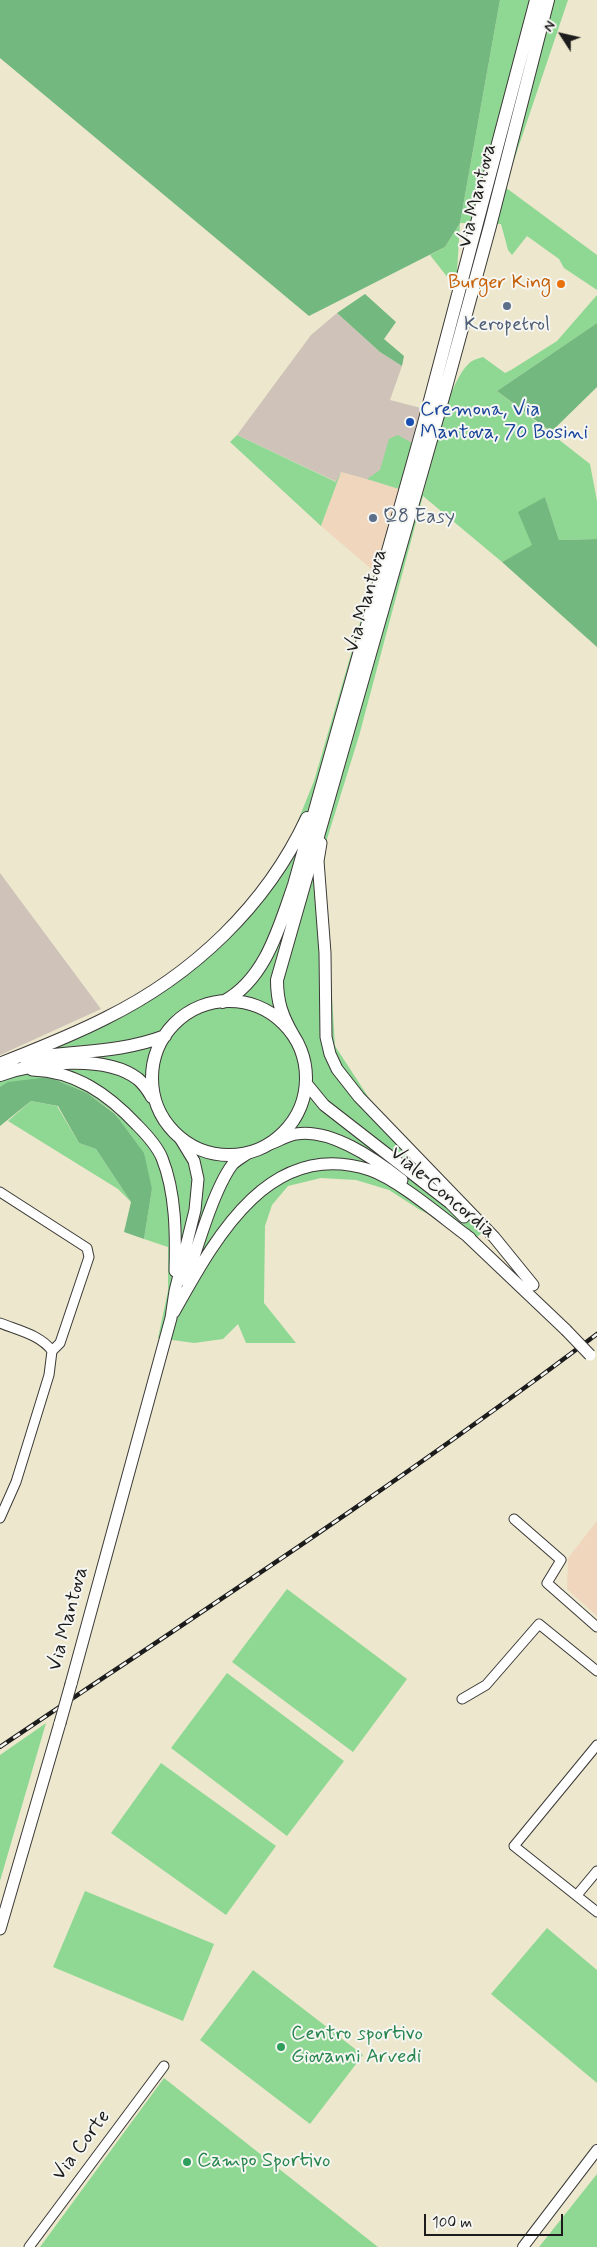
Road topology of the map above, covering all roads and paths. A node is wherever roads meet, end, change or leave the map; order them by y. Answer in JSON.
{"nodes":[{"id":1,"x":528,"y":0,"type":"edge"},
{"id":2,"x":536,"y":0,"type":"edge"},
{"id":3,"x":548,"y":0,"type":"edge"},
{"id":4,"x":552,"y":0,"type":"edge"},
{"id":5,"x":526,"y":85,"type":"junction"},
{"id":6,"x":501,"y":133,"type":"junction"},
{"id":7,"x":327,"y":789,"type":"junction"},
{"id":8,"x":223,"y":1002,"type":"junction"},
{"id":9,"x":292,"y":1035,"type":"junction"},
{"id":10,"x":165,"y":1036,"type":"junction"},
{"id":11,"x":1,"y":1068,"type":"edge"},
{"id":12,"x":19,"y":1070,"type":"junction"},
{"id":13,"x":306,"y":1083,"type":"junction"},
{"id":14,"x":153,"y":1098,"type":"junction"},
{"id":15,"x":180,"y":1138,"type":"junction"},
{"id":16,"x":270,"y":1144,"type":"junction"},
{"id":17,"x":248,"y":1153,"type":"junction"},
{"id":18,"x":0,"y":1192,"type":"edge"},
{"id":19,"x":470,"y":1238,"type":"junction"},
{"id":20,"x":533,"y":1285,"type":"junction"},
{"id":21,"x":175,"y":1291,"type":"junction"},
{"id":22,"x":178,"y":1304,"type":"junction"},
{"id":23,"x":171,"y":1318,"type":"junction"},
{"id":24,"x":0,"y":1322,"type":"edge"},
{"id":25,"x":566,"y":1330,"type":"junction"},
{"id":26,"x":52,"y":1351,"type":"junction"},
{"id":27,"x":594,"y":1358,"type":"edge"},
{"id":28,"x":0,"y":1518,"type":"edge"},
{"id":29,"x":514,"y":1519,"type":"dead end"},
{"id":30,"x":597,"y":1627,"type":"edge"},
{"id":31,"x":597,"y":1671,"type":"edge"},
{"id":32,"x":462,"y":1699,"type":"dead end"},
{"id":33,"x":597,"y":1745,"type":"edge"},
{"id":34,"x":597,"y":1871,"type":"edge"},
{"id":35,"x":577,"y":1895,"type":"junction"},
{"id":36,"x":597,"y":1912,"type":"edge"},
{"id":37,"x":0,"y":1929,"type":"edge"},
{"id":38,"x":164,"y":2066,"type":"dead end"},
{"id":39,"x":597,"y":2150,"type":"edge"},
{"id":40,"x":29,"y":2247,"type":"edge"},
{"id":41,"x":523,"y":2247,"type":"edge"}],
"edges":[{"from":1,"to":6,"type":"main road"},
{"from":2,"to":6,"type":"main road","name":"Via Mantova"},
{"from":3,"to":5,"type":"main road","name":"Via Mantova"},
{"from":4,"to":5,"type":"main road"},
{"from":5,"to":7,"type":"main road","name":"Via Mantova"},
{"from":6,"to":7,"type":"main road","name":"Via Mantova"},
{"from":7,"to":8,"type":"main road","name":"Via Mantova"},
{"from":7,"to":9,"type":"main road","name":"Via Mantova"},
{"from":7,"to":11,"type":"main road"},
{"from":7,"to":20,"type":"main road"},
{"from":8,"to":9,"type":"main road"},
{"from":8,"to":10,"type":"main road"},
{"from":9,"to":13,"type":"main road"},
{"from":10,"to":11,"type":"main road"},
{"from":10,"to":14,"type":"main road"},
{"from":11,"to":12,"type":"main road"},
{"from":12,"to":14,"type":"main road"},
{"from":12,"to":21,"type":"main road"},
{"from":13,"to":16,"type":"main road"},
{"from":13,"to":20,"type":"main road","name":"Viale Concordia"},
{"from":14,"to":15,"type":"main road"},
{"from":15,"to":17,"type":"main road"},
{"from":15,"to":21,"type":"main road"},
{"from":16,"to":17,"type":"main road"},
{"from":16,"to":19,"type":"main road","name":"Viale Concordia"},
{"from":17,"to":22,"type":"main road"},
{"from":18,"to":26,"type":"street"},
{"from":19,"to":22,"type":"main road"},
{"from":19,"to":25,"type":"main road","name":"Viale Concordia"},
{"from":20,"to":25,"type":"main road","name":"Viale Concordia"},
{"from":21,"to":23,"type":"main road"},
{"from":22,"to":23,"type":"main road"},
{"from":23,"to":37,"type":"main road","name":"Via Mantova","bridge":true},
{"from":24,"to":26,"type":"street"},
{"from":25,"to":27,"type":"main road","name":"Viale Concordia","bridge":true},
{"from":26,"to":28,"type":"street"},
{"from":29,"to":30,"type":"street"},
{"from":31,"to":32,"type":"street"},
{"from":33,"to":35,"type":"street"},
{"from":34,"to":35,"type":"street"},
{"from":35,"to":36,"type":"street"},
{"from":38,"to":40,"type":"street","name":"Via Corte"},
{"from":39,"to":41,"type":"street"}]}
